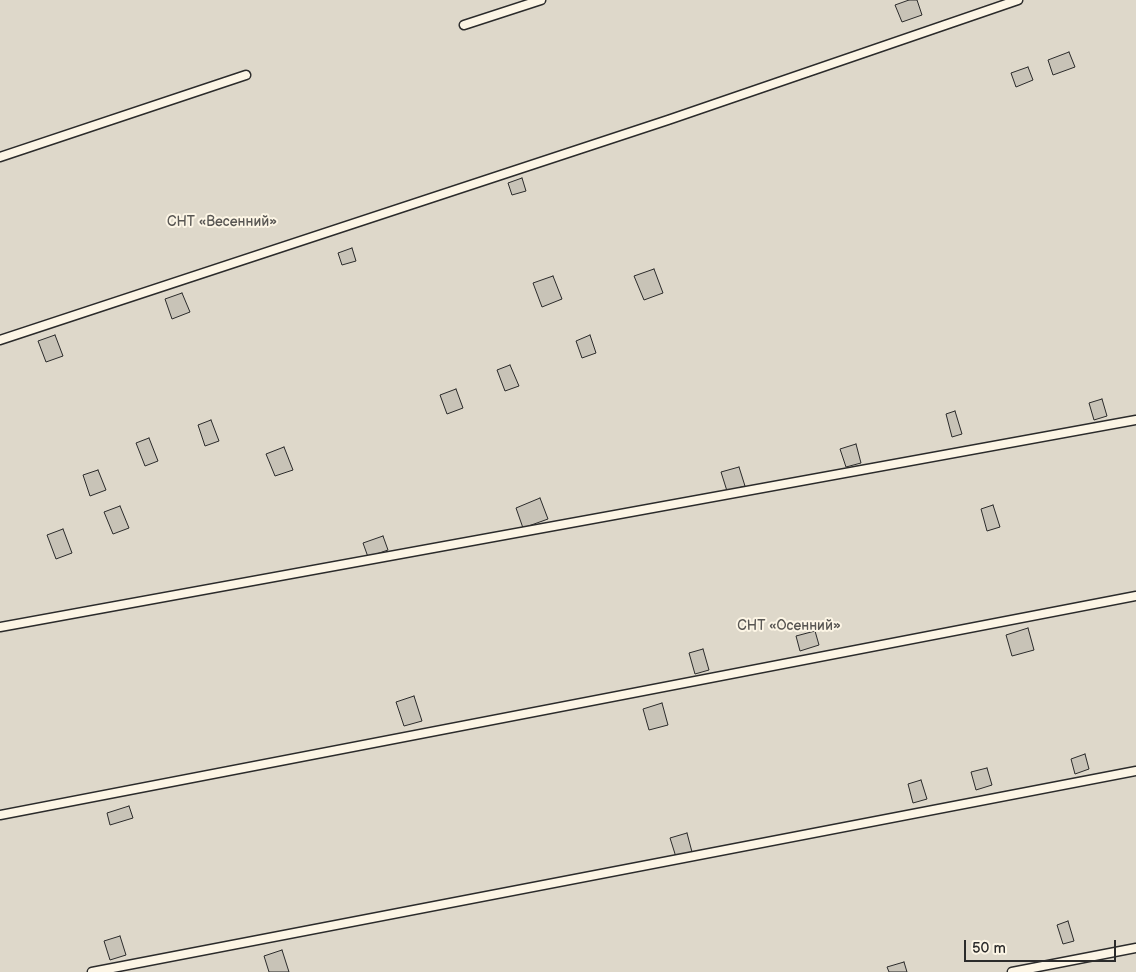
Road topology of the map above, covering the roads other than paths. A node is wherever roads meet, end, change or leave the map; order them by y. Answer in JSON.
{"nodes":[{"id":1,"x":541,"y":0,"type":"edge"},
{"id":2,"x":1018,"y":0,"type":"edge"},
{"id":3,"x":464,"y":25,"type":"dead end"},
{"id":4,"x":246,"y":75,"type":"dead end"},
{"id":5,"x":0,"y":157,"type":"edge"},
{"id":6,"x":0,"y":340,"type":"edge"},
{"id":7,"x":1136,"y":420,"type":"edge"},
{"id":8,"x":1136,"y":596,"type":"edge"},
{"id":9,"x":0,"y":627,"type":"edge"},
{"id":10,"x":1136,"y":771,"type":"edge"},
{"id":11,"x":0,"y":815,"type":"edge"},
{"id":12,"x":1136,"y":948,"type":"edge"},
{"id":13,"x":92,"y":972,"type":"edge"},
{"id":14,"x":1012,"y":972,"type":"edge"}],
"edges":[{"from":1,"to":3,"type":"lane"},
{"from":2,"to":6,"type":"lane"},
{"from":4,"to":5,"type":"lane"},
{"from":7,"to":9,"type":"lane"},
{"from":8,"to":11,"type":"lane"},
{"from":10,"to":13,"type":"lane"},
{"from":12,"to":14,"type":"lane"}]}
